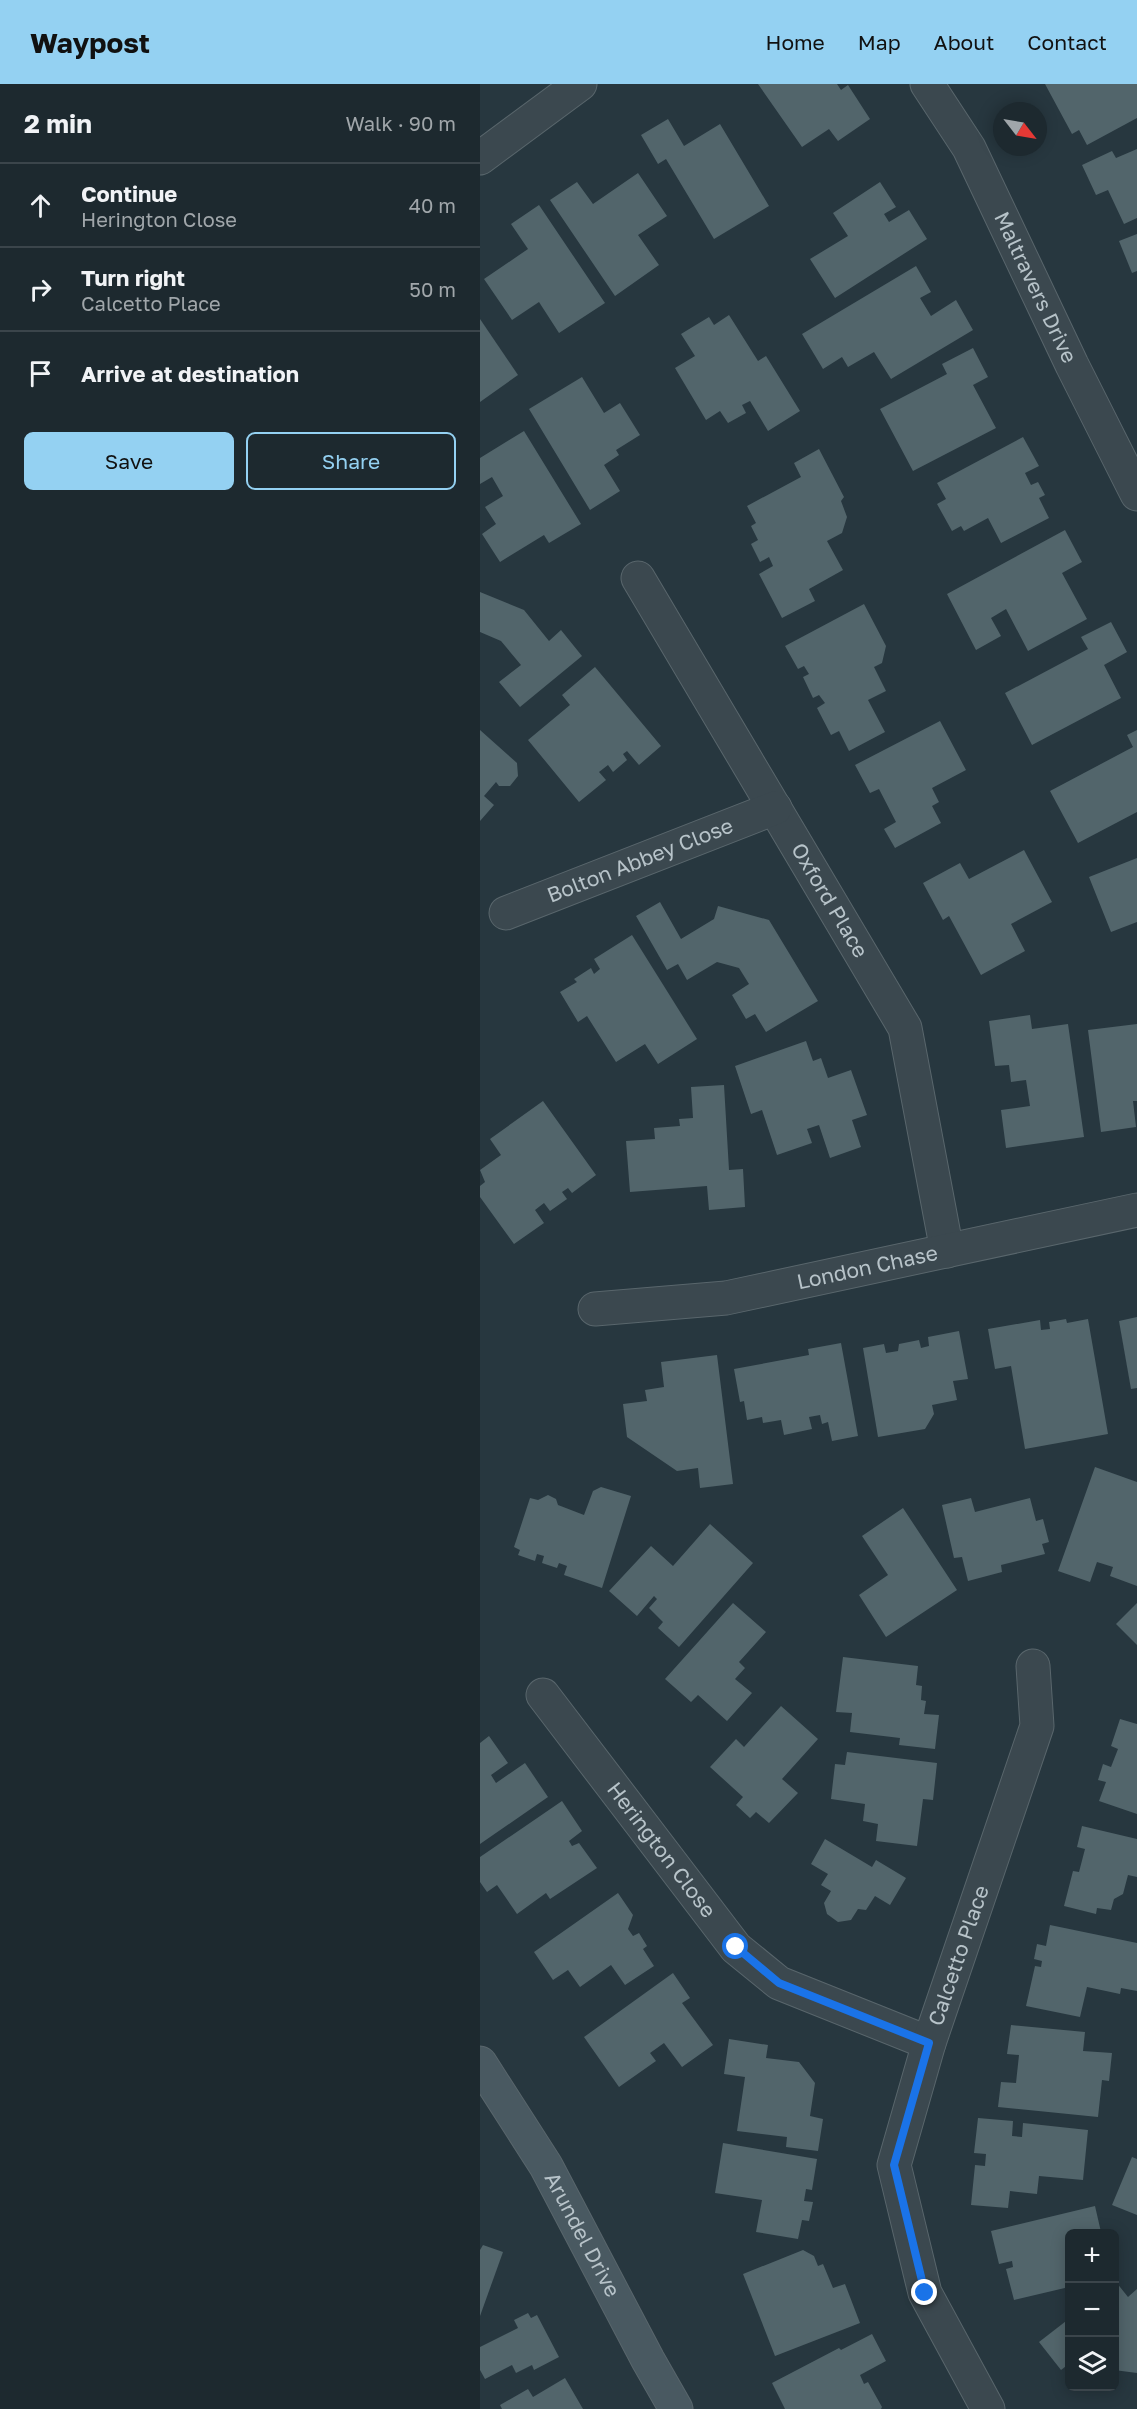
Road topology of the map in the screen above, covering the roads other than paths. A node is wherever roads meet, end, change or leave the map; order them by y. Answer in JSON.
{"nodes":[{"id":1,"x":580,"y":84,"type":"edge"},
{"id":2,"x":927,"y":84,"type":"edge"},
{"id":3,"x":480,"y":158,"type":"edge"},
{"id":4,"x":1137,"y":494,"type":"edge"},
{"id":5,"x":638,"y":578,"type":"dead end"},
{"id":6,"x":775,"y":808,"type":"junction"},
{"id":7,"x":506,"y":913,"type":"dead end"},
{"id":8,"x":1137,"y":1210,"type":"edge"},
{"id":9,"x":947,"y":1251,"type":"junction"},
{"id":10,"x":595,"y":1309,"type":"dead end"},
{"id":11,"x":1033,"y":1666,"type":"dead end"},
{"id":12,"x":543,"y":1695,"type":"dead end"},
{"id":13,"x":929,"y":2043,"type":"junction"},
{"id":14,"x":480,"y":2063,"type":"edge"},
{"id":15,"x":676,"y":2409,"type":"edge"},
{"id":16,"x":988,"y":2409,"type":"edge"}],
"edges":[{"from":1,"to":3,"type":"street"},
{"from":2,"to":4,"type":"street","name":"Maltravers Drive"},
{"from":5,"to":6,"type":"street","name":"Oxford Place"},
{"from":6,"to":7,"type":"street","name":"Bolton Abbey Close"},
{"from":6,"to":9,"type":"street","name":"Oxford Place"},
{"from":8,"to":9,"type":"street","name":"London Chase"},
{"from":9,"to":10,"type":"street","name":"London Chase"},
{"from":11,"to":13,"type":"street","name":"Calcetto Place"},
{"from":12,"to":13,"type":"street","name":"Herington Close"},
{"from":13,"to":16,"type":"street","name":"Calcetto Place"},
{"from":14,"to":15,"type":"main road","name":"Arundel Drive"}]}
